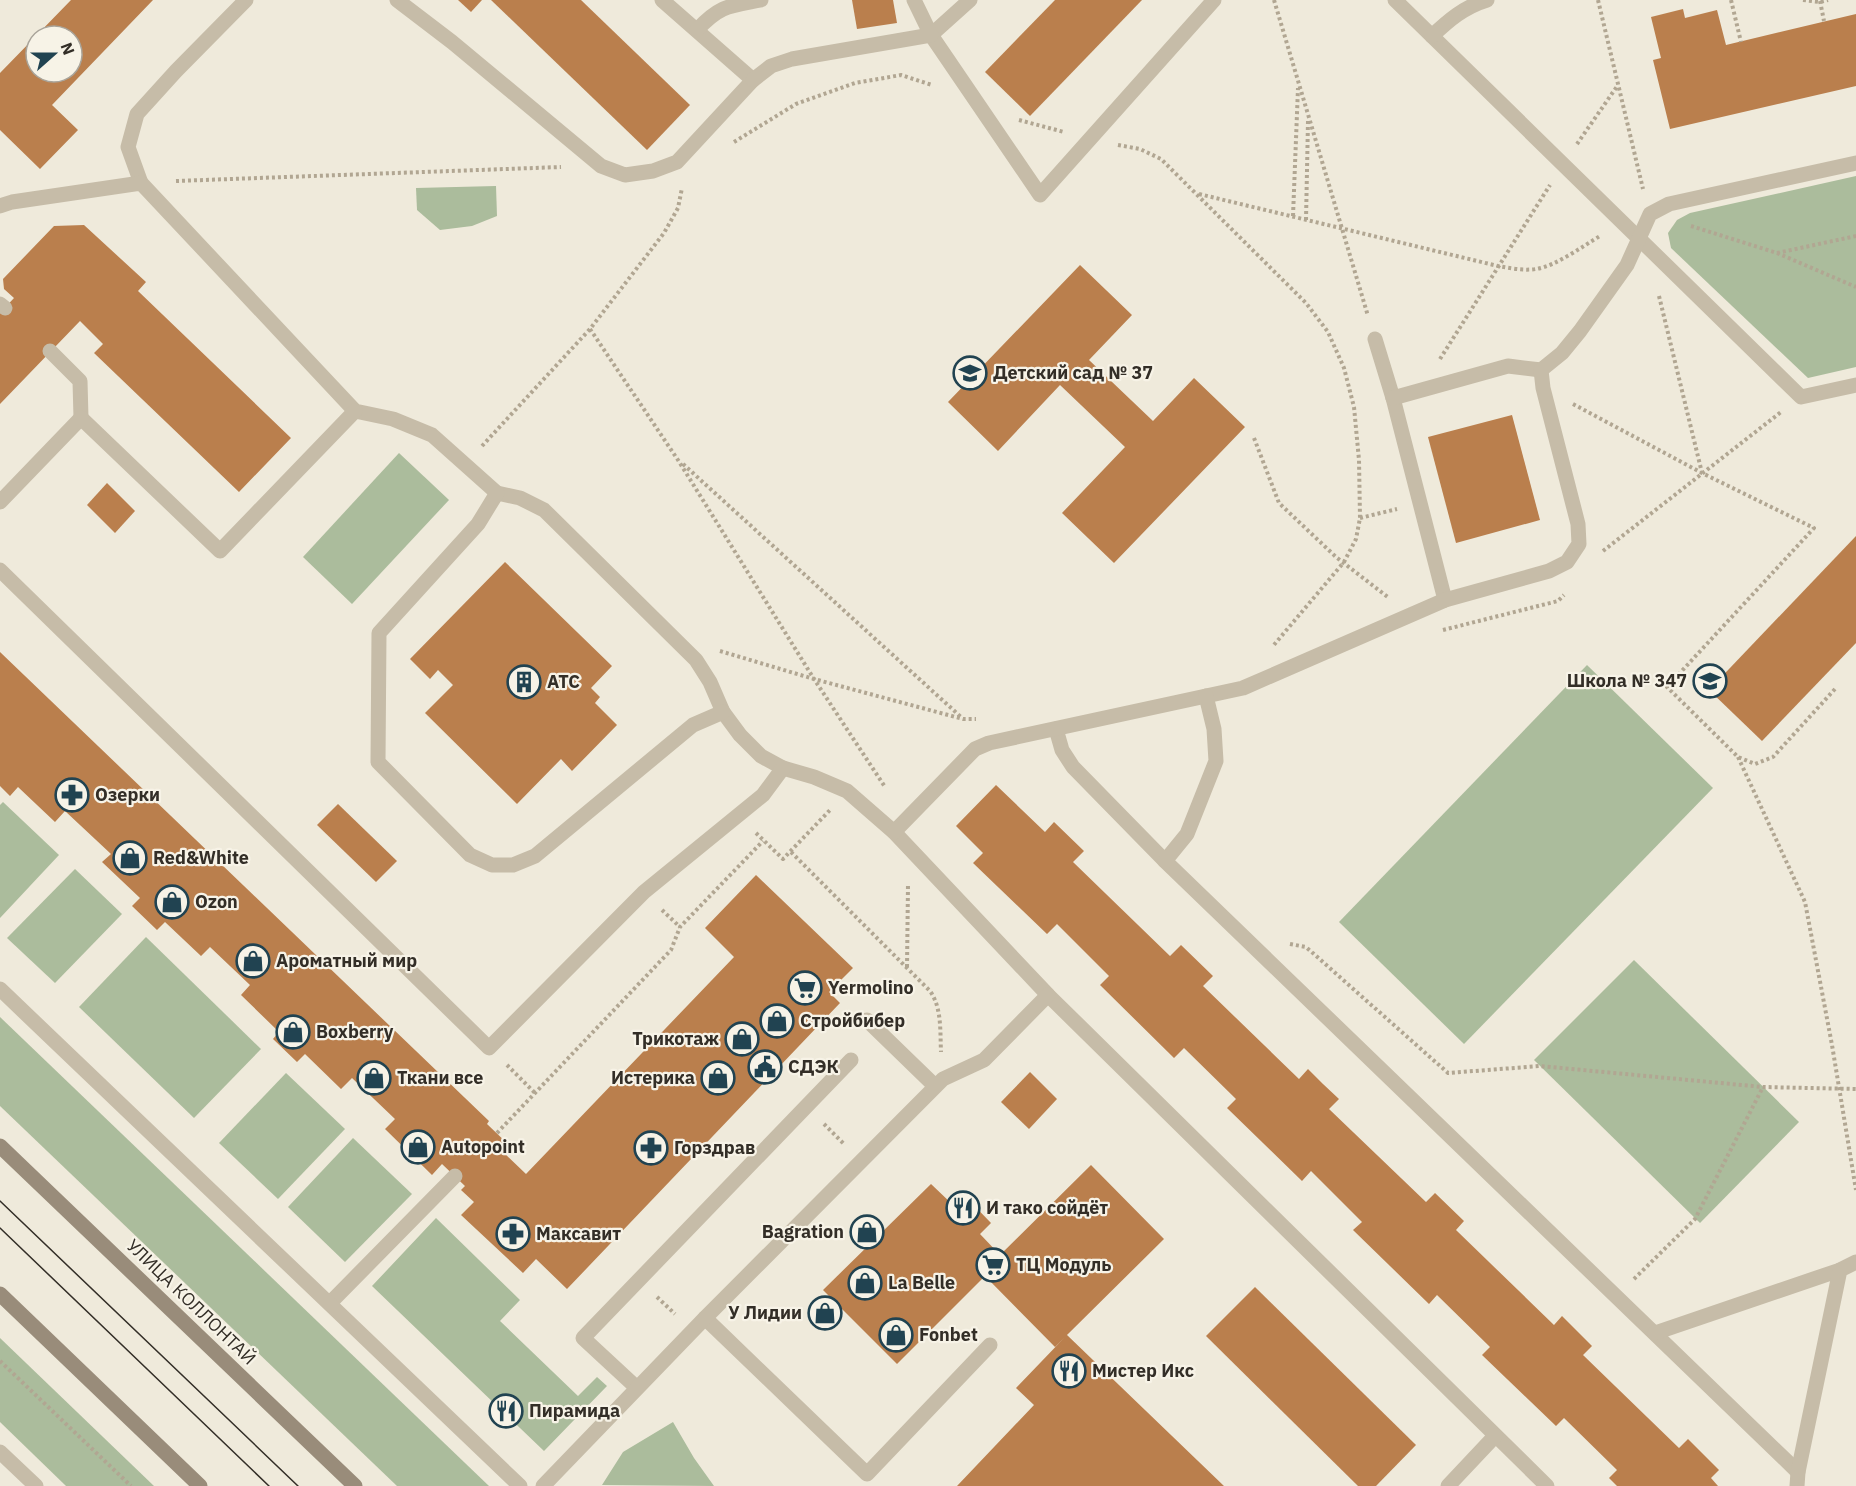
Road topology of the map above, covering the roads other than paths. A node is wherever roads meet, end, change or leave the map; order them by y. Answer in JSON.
{"nodes":[{"id":1,"x":246,"y":0,"type":"edge"},
{"id":2,"x":397,"y":0,"type":"edge"},
{"id":3,"x":662,"y":0,"type":"edge"},
{"id":4,"x":761,"y":0,"type":"edge"},
{"id":5,"x":914,"y":0,"type":"edge"},
{"id":6,"x":970,"y":0,"type":"edge"},
{"id":7,"x":1214,"y":0,"type":"edge"},
{"id":8,"x":1395,"y":0,"type":"edge"},
{"id":9,"x":1487,"y":0,"type":"edge"},
{"id":10,"x":698,"y":30,"type":"junction"},
{"id":11,"x":931,"y":35,"type":"junction"},
{"id":12,"x":1432,"y":36,"type":"junction"},
{"id":13,"x":753,"y":80,"type":"junction"},
{"id":14,"x":1856,"y":163,"type":"edge"},
{"id":15,"x":141,"y":183,"type":"junction"},
{"id":16,"x":0,"y":206,"type":"edge"},
{"id":17,"x":1639,"y":237,"type":"junction"},
{"id":18,"x":1375,"y":339,"type":"road end"},
{"id":19,"x":50,"y":351,"type":"dead end"},
{"id":20,"x":1540,"y":370,"type":"junction"},
{"id":21,"x":1856,"y":385,"type":"edge"},
{"id":22,"x":1393,"y":398,"type":"junction"},
{"id":23,"x":355,"y":411,"type":"junction"},
{"id":24,"x":81,"y":418,"type":"junction"},
{"id":25,"x":497,"y":493,"type":"junction"},
{"id":26,"x":0,"y":502,"type":"edge"},
{"id":27,"x":0,"y":570,"type":"edge"},
{"id":28,"x":1445,"y":600,"type":"junction"},
{"id":29,"x":1206,"y":696,"type":"junction"},
{"id":30,"x":723,"y":711,"type":"junction"},
{"id":31,"x":1056,"y":729,"type":"junction"},
{"id":32,"x":783,"y":768,"type":"junction"},
{"id":33,"x":894,"y":832,"type":"junction"},
{"id":34,"x":1165,"y":861,"type":"junction"},
{"id":35,"x":0,"y":989,"type":"edge"},
{"id":36,"x":1048,"y":995,"type":"junction"},
{"id":37,"x":867,"y":1020,"type":"dead end"},
{"id":38,"x":851,"y":1060,"type":"dead end"},
{"id":39,"x":939,"y":1083,"type":"junction"},
{"id":40,"x":0,"y":1146,"type":"edge"},
{"id":41,"x":455,"y":1176,"type":"dead end"},
{"id":42,"x":1856,"y":1262,"type":"edge"},
{"id":43,"x":1840,"y":1270,"type":"junction"},
{"id":44,"x":0,"y":1294,"type":"edge"},
{"id":45,"x":330,"y":1303,"type":"junction"},
{"id":46,"x":705,"y":1318,"type":"junction"},
{"id":47,"x":1655,"y":1333,"type":"junction"},
{"id":48,"x":990,"y":1345,"type":"dead end"},
{"id":49,"x":637,"y":1388,"type":"junction"},
{"id":50,"x":1495,"y":1436,"type":"junction"},
{"id":51,"x":0,"y":1452,"type":"edge"},
{"id":52,"x":1798,"y":1479,"type":"edge"},
{"id":53,"x":36,"y":1486,"type":"edge"},
{"id":54,"x":200,"y":1486,"type":"edge"},
{"id":55,"x":355,"y":1486,"type":"edge"},
{"id":56,"x":520,"y":1486,"type":"edge"},
{"id":57,"x":543,"y":1486,"type":"edge"},
{"id":58,"x":1448,"y":1486,"type":"edge"},
{"id":59,"x":1547,"y":1486,"type":"edge"}],
"edges":[{"from":1,"to":15,"type":"street"},
{"from":2,"to":13,"type":"street"},
{"from":3,"to":10,"type":"street"},
{"from":4,"to":10,"type":"street"},
{"from":5,"to":11,"type":"street"},
{"from":6,"to":11,"type":"street"},
{"from":7,"to":11,"type":"street"},
{"from":8,"to":12,"type":"street"},
{"from":9,"to":12,"type":"street"},
{"from":10,"to":13,"type":"street"},
{"from":11,"to":13,"type":"street"},
{"from":12,"to":17,"type":"street"},
{"from":14,"to":17,"type":"street"},
{"from":15,"to":16,"type":"street"},
{"from":15,"to":23,"type":"street"},
{"from":17,"to":20,"type":"street"},
{"from":17,"to":21,"type":"street"},
{"from":18,"to":22,"type":"street"},
{"from":19,"to":24,"type":"street"},
{"from":20,"to":22,"type":"street"},
{"from":20,"to":28,"type":"street"},
{"from":22,"to":28,"type":"street"},
{"from":23,"to":24,"type":"street"},
{"from":23,"to":25,"type":"street"},
{"from":24,"to":26,"type":"street"},
{"from":25,"to":30,"type":"street"},
{"from":25,"to":30,"type":"street"},
{"from":27,"to":32,"type":"street"},
{"from":28,"to":29,"type":"street"},
{"from":29,"to":31,"type":"street"},
{"from":29,"to":34,"type":"street"},
{"from":30,"to":32,"type":"street"},
{"from":31,"to":33,"type":"street"},
{"from":31,"to":34,"type":"street"},
{"from":32,"to":33,"type":"street"},
{"from":33,"to":36,"type":"street"},
{"from":34,"to":47,"type":"street"},
{"from":35,"to":45,"type":"street"},
{"from":36,"to":39,"type":"street"},
{"from":36,"to":50,"type":"street"},
{"from":37,"to":39,"type":"street"},
{"from":38,"to":49,"type":"street"},
{"from":39,"to":46,"type":"street"},
{"from":40,"to":55,"type":"main road","name":"УЛИЦА КОЛЛОНТАЙ"},
{"from":41,"to":45,"type":"street"},
{"from":42,"to":43,"type":"street"},
{"from":43,"to":47,"type":"street"},
{"from":43,"to":52,"type":"street"},
{"from":44,"to":54,"type":"main road"},
{"from":45,"to":56,"type":"street"},
{"from":46,"to":48,"type":"street"},
{"from":46,"to":49,"type":"street"},
{"from":47,"to":52,"type":"street"},
{"from":49,"to":57,"type":"street"},
{"from":50,"to":58,"type":"street"},
{"from":50,"to":59,"type":"street"},
{"from":51,"to":53,"type":"street"}]}
